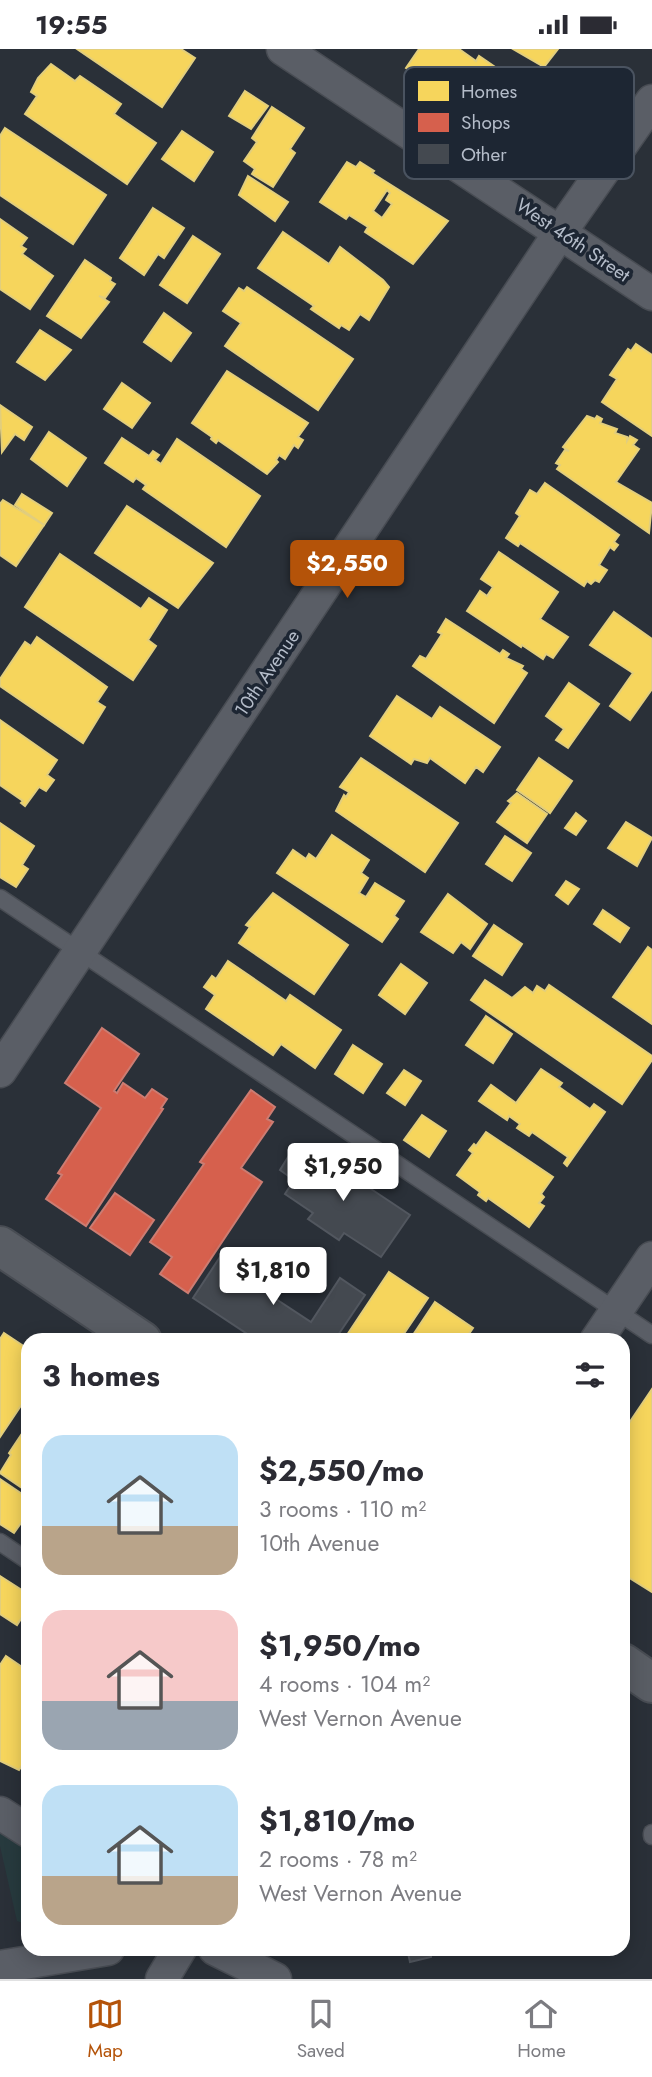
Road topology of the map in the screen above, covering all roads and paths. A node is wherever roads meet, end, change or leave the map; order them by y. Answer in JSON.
{"nodes":[{"id":1,"x":283,"y":49,"type":"edge"},
{"id":2,"x":652,"y":101,"type":"edge"},
{"id":3,"x":634,"y":127,"type":"edge"},
{"id":4,"x":404,"y":128,"type":"edge"},
{"id":5,"x":482,"y":179,"type":"edge"},
{"id":6,"x":597,"y":179,"type":"edge"},
{"id":7,"x":561,"y":231,"type":"junction"},
{"id":8,"x":652,"y":294,"type":"edge"},
{"id":9,"x":0,"y":898,"type":"edge"},
{"id":10,"x":81,"y":953,"type":"junction"},
{"id":11,"x":0,"y":1071,"type":"edge"},
{"id":12,"x":0,"y":1245,"type":"edge"},
{"id":13,"x":652,"y":1258,"type":"edge"},
{"id":14,"x":616,"y":1310,"type":"junction"},
{"id":15,"x":130,"y":1333,"type":"edge"},
{"id":16,"x":601,"y":1333,"type":"edge"},
{"id":17,"x":652,"y":1335,"type":"edge"},
{"id":18,"x":0,"y":1542,"type":"edge"},
{"id":19,"x":21,"y":1556,"type":"edge"},
{"id":20,"x":630,"y":1668,"type":"edge"},
{"id":21,"x":652,"y":1683,"type":"edge"},
{"id":22,"x":0,"y":1813,"type":"edge"},
{"id":23,"x":21,"y":1826,"type":"edge"},
{"id":24,"x":66,"y":1956,"type":"edge"},
{"id":25,"x":176,"y":1956,"type":"edge"},
{"id":26,"x":229,"y":1956,"type":"edge"},
{"id":27,"x":0,"y":1967,"type":"edge"},
{"id":28,"x":162,"y":1979,"type":"edge"},
{"id":29,"x":275,"y":1979,"type":"edge"}],
"edges":[{"from":1,"to":4,"type":"street","name":"West 46th Street"},
{"from":2,"to":3,"type":"street","name":"10th Avenue"},
{"from":5,"to":7,"type":"street","name":"West 46th Street"},
{"from":6,"to":7,"type":"street","name":"10th Avenue"},
{"from":7,"to":8,"type":"street","name":"West 46th Street"},
{"from":7,"to":10,"type":"street","name":"10th Avenue"},
{"from":9,"to":10,"type":"lane"},
{"from":10,"to":11,"type":"street","name":"10th Avenue"},
{"from":10,"to":14,"type":"lane"},
{"from":12,"to":15,"type":"main road"},
{"from":13,"to":14,"type":"street"},
{"from":14,"to":16,"type":"street"},
{"from":14,"to":17,"type":"lane"},
{"from":18,"to":19,"type":"lane"},
{"from":20,"to":21,"type":"main road"},
{"from":22,"to":23,"type":"street"},
{"from":24,"to":27,"type":"street"},
{"from":25,"to":28,"type":"street"},
{"from":26,"to":29,"type":"street"}]}
